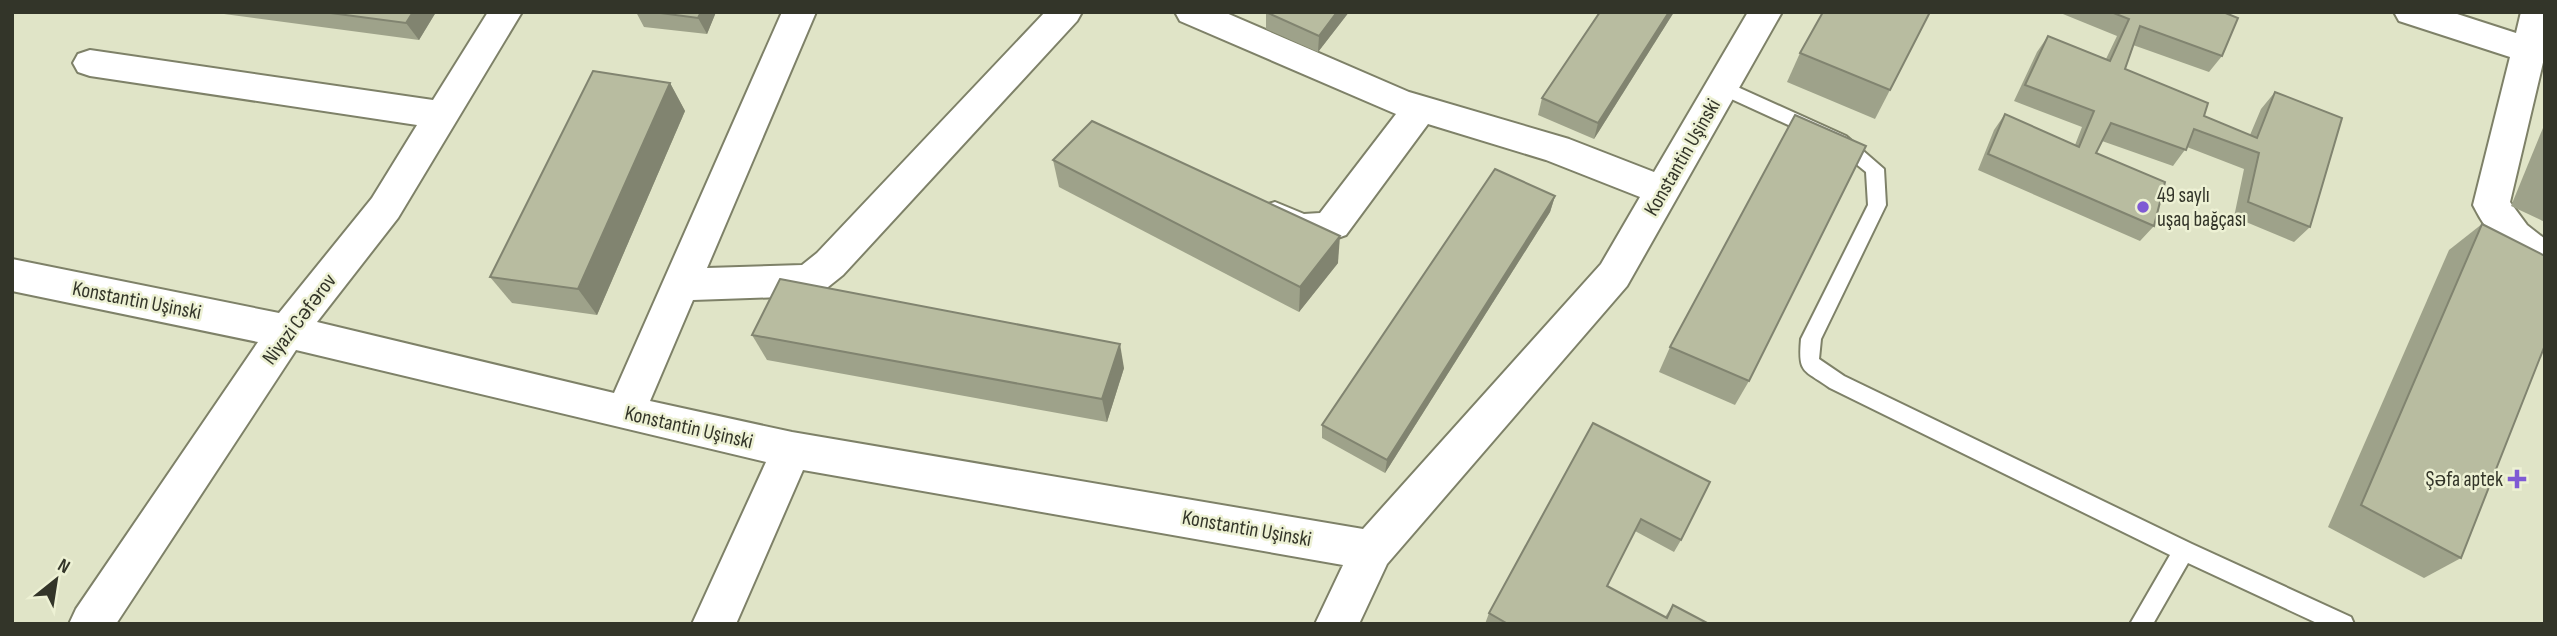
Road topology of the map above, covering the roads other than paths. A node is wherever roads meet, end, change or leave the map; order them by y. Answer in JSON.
{"nodes":[{"id":1,"x":505,"y":12,"type":"edge"},
{"id":2,"x":799,"y":12,"type":"edge"},
{"id":3,"x":1065,"y":12,"type":"edge"},
{"id":4,"x":1192,"y":12,"type":"edge"},
{"id":5,"x":1765,"y":12,"type":"edge"},
{"id":6,"x":2411,"y":12,"type":"edge"},
{"id":7,"x":2538,"y":12,"type":"edge"},
{"id":8,"x":2529,"y":50,"type":"junction"},
{"id":9,"x":90,"y":63,"type":"dead end"},
{"id":10,"x":1722,"y":87,"type":"junction"},
{"id":11,"x":1420,"y":108,"type":"junction"},
{"id":12,"x":443,"y":114,"type":"junction"},
{"id":13,"x":1663,"y":191,"type":"junction"},
{"id":14,"x":1251,"y":206,"type":"edge"},
{"id":15,"x":2545,"y":260,"type":"edge"},
{"id":16,"x":12,"y":275,"type":"edge"},
{"id":17,"x":680,"y":285,"type":"junction"},
{"id":18,"x":287,"y":331,"type":"junction"},
{"id":19,"x":625,"y":413,"type":"junction"},
{"id":20,"x":792,"y":450,"type":"junction"},
{"id":21,"x":1372,"y":550,"type":"junction"},
{"id":22,"x":2184,"y":551,"type":"junction"},
{"id":23,"x":91,"y":624,"type":"edge"},
{"id":24,"x":714,"y":624,"type":"edge"},
{"id":25,"x":1337,"y":624,"type":"edge"},
{"id":26,"x":2141,"y":624,"type":"edge"},
{"id":27,"x":2343,"y":624,"type":"edge"}],
"edges":[{"from":1,"to":12,"type":"street","name":"Niyazi Cəfərov"},
{"from":2,"to":17,"type":"street"},
{"from":3,"to":17,"type":"street"},
{"from":4,"to":11,"type":"street"},
{"from":5,"to":10,"type":"street","name":"Konstantin Uşinski"},
{"from":6,"to":8,"type":"street"},
{"from":7,"to":8,"type":"street"},
{"from":8,"to":15,"type":"street"},
{"from":9,"to":12,"type":"street"},
{"from":10,"to":13,"type":"street","name":"Konstantin Uşinski"},
{"from":10,"to":22,"type":"lane"},
{"from":11,"to":13,"type":"street"},
{"from":11,"to":14,"type":"street"},
{"from":12,"to":18,"type":"street","name":"Niyazi Cəfərov"},
{"from":13,"to":21,"type":"street","name":"Konstantin Uşinski"},
{"from":16,"to":18,"type":"street","name":"Konstantin Uşinski"},
{"from":17,"to":19,"type":"street"},
{"from":18,"to":19,"type":"street","name":"Konstantin Uşinski"},
{"from":18,"to":23,"type":"street","name":"Niyazi Cəfərov"},
{"from":19,"to":20,"type":"street","name":"Konstantin Uşinski"},
{"from":20,"to":21,"type":"street","name":"Konstantin Uşinski"},
{"from":20,"to":24,"type":"street"},
{"from":21,"to":25,"type":"street","name":"Konstantin Uşinski"},
{"from":22,"to":26,"type":"lane"},
{"from":22,"to":27,"type":"lane"}]}
